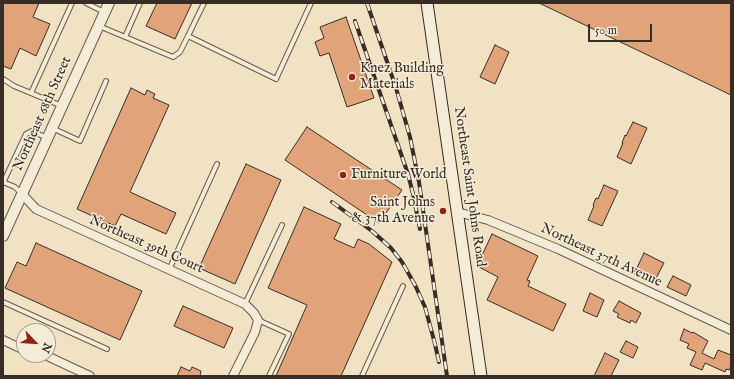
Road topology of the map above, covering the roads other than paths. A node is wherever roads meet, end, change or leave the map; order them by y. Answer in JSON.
{"nodes":[{"id":1,"x":72,"y":3,"type":"edge"},
{"id":2,"x":86,"y":3,"type":"edge"},
{"id":3,"x":140,"y":3,"type":"edge"},
{"id":4,"x":204,"y":3,"type":"edge"},
{"id":5,"x":311,"y":3,"type":"edge"},
{"id":6,"x":427,"y":3,"type":"edge"},
{"id":7,"x":107,"y":7,"type":"edge"},
{"id":8,"x":98,"y":26,"type":"junction"},
{"id":9,"x":188,"y":36,"type":"junction"},
{"id":10,"x":125,"y":37,"type":"junction"},
{"id":11,"x":3,"y":79,"type":"edge"},
{"id":12,"x":106,"y":81,"type":"dead end"},
{"id":13,"x":31,"y":93,"type":"junction"},
{"id":14,"x":62,"y":106,"type":"junction"},
{"id":15,"x":52,"y":128,"type":"junction"},
{"id":16,"x":47,"y":138,"type":"junction"},
{"id":17,"x":217,"y":164,"type":"dead end"},
{"id":18,"x":3,"y":182,"type":"edge"},
{"id":19,"x":22,"y":194,"type":"junction"},
{"id":20,"x":458,"y":212,"type":"junction"},
{"id":21,"x":282,"y":225,"type":"dead end"},
{"id":22,"x":3,"y":236,"type":"edge"},
{"id":23,"x":169,"y":270,"type":"junction"},
{"id":24,"x":403,"y":286,"type":"dead end"},
{"id":25,"x":3,"y":302,"type":"edge"},
{"id":26,"x":245,"y":304,"type":"junction"},
{"id":27,"x":258,"y":320,"type":"junction"},
{"id":28,"x":731,"y":330,"type":"edge"},
{"id":29,"x":3,"y":340,"type":"edge"},
{"id":30,"x":16,"y":346,"type":"edge"},
{"id":31,"x":107,"y":350,"type":"dead end"},
{"id":32,"x":56,"y":360,"type":"edge"},
{"id":33,"x":90,"y":376,"type":"edge"},
{"id":34,"x":233,"y":376,"type":"edge"},
{"id":35,"x":269,"y":376,"type":"edge"},
{"id":36,"x":362,"y":376,"type":"edge"},
{"id":37,"x":481,"y":376,"type":"edge"}],
"edges":[{"from":1,"to":13,"type":"lane"},
{"from":2,"to":7,"type":"lane"},
{"from":3,"to":10,"type":"lane"},
{"from":4,"to":9,"type":"lane"},
{"from":5,"to":9,"type":"lane"},
{"from":6,"to":20,"type":"main road","name":"Northeast Saint Johns Road"},
{"from":7,"to":8,"type":"street","name":"Northeast 68th Street"},
{"from":8,"to":10,"type":"lane"},
{"from":8,"to":14,"type":"street","name":"Northeast 68th Street"},
{"from":9,"to":10,"type":"lane"},
{"from":11,"to":13,"type":"lane"},
{"from":12,"to":15,"type":"lane"},
{"from":13,"to":14,"type":"lane"},
{"from":14,"to":15,"type":"street","name":"Northeast 68th Street"},
{"from":15,"to":16,"type":"street","name":"Northeast 68th Street"},
{"from":16,"to":18,"type":"lane"},
{"from":16,"to":19,"type":"street","name":"Northeast 68th Street"},
{"from":17,"to":23,"type":"lane"},
{"from":18,"to":19,"type":"lane"},
{"from":19,"to":22,"type":"street","name":"Northeast 68th Street"},
{"from":19,"to":23,"type":"street","name":"Northeast 39th Court"},
{"from":20,"to":28,"type":"street","name":"Northeast 37th Avenue"},
{"from":20,"to":37,"type":"main road","name":"Northeast Saint Johns Road"},
{"from":21,"to":26,"type":"lane"},
{"from":23,"to":26,"type":"street","name":"Northeast 39th Court"},
{"from":24,"to":36,"type":"lane"},
{"from":25,"to":31,"type":"lane"},
{"from":26,"to":27,"type":"street","name":"Northeast 39th Court"},
{"from":27,"to":34,"type":"street"},
{"from":27,"to":35,"type":"lane"},
{"from":29,"to":30,"type":"street"},
{"from":32,"to":33,"type":"street"}]}
